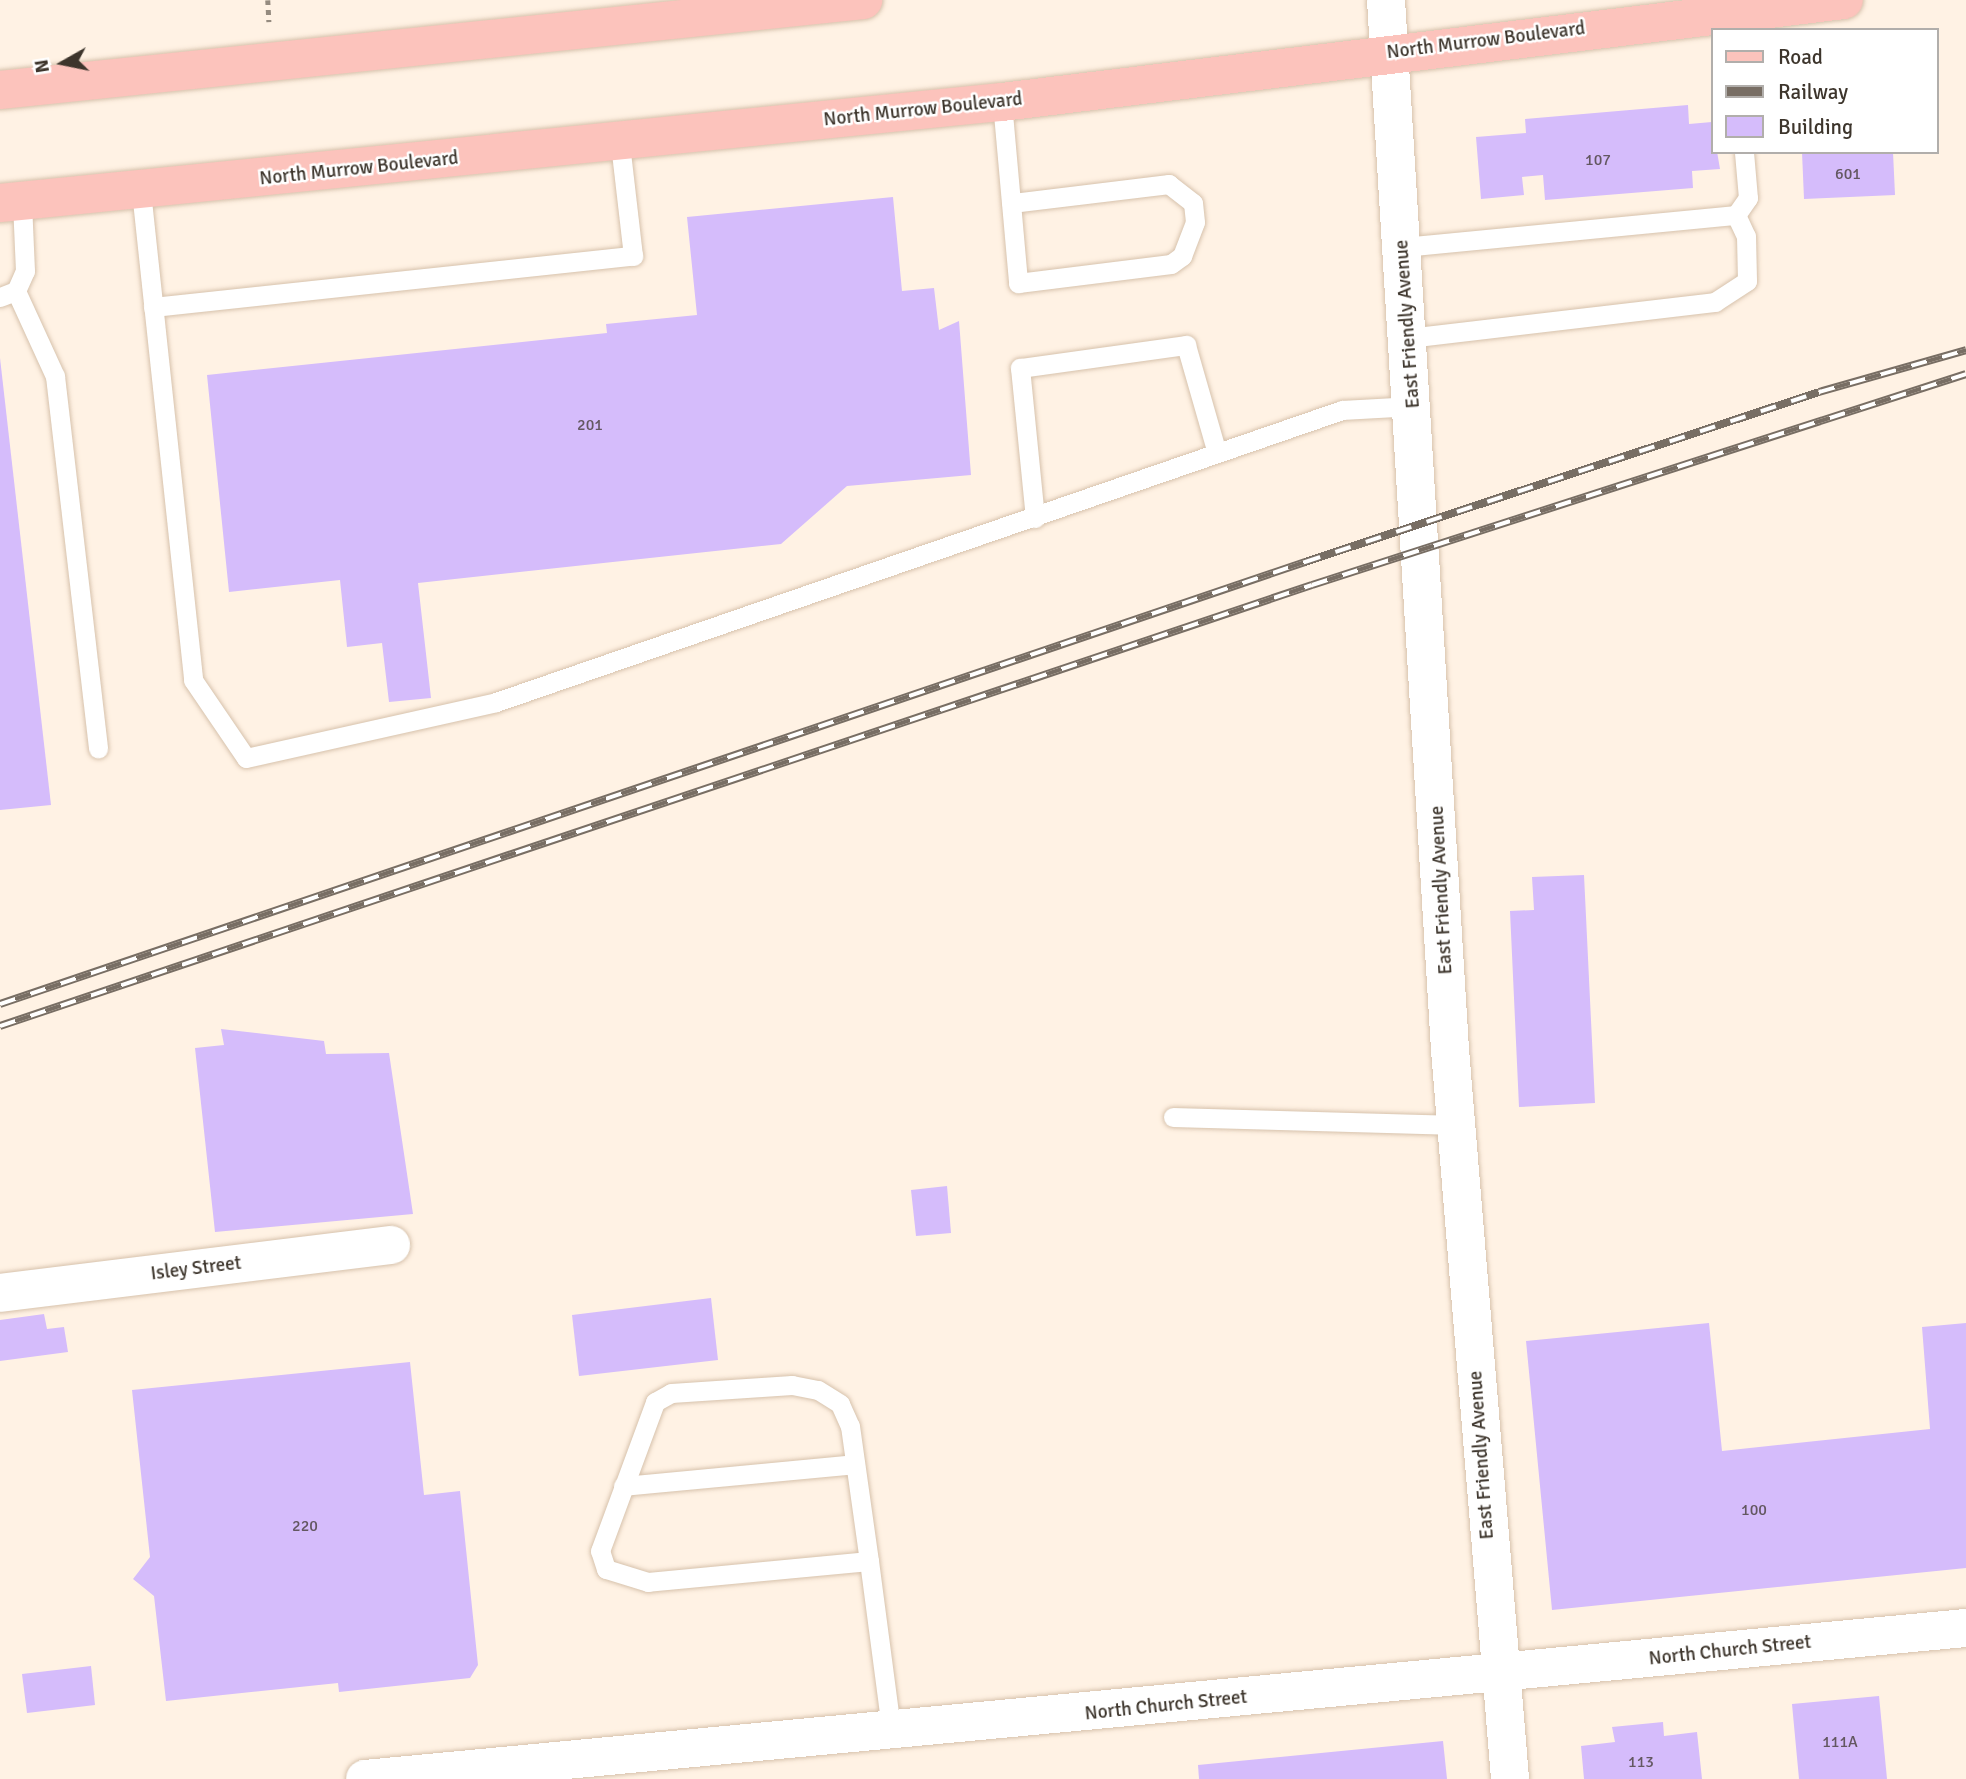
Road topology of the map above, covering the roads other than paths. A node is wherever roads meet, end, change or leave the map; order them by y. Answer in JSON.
{"nodes":[{"id":1,"x":863,"y":0,"type":"edge"},
{"id":2,"x":1386,"y":0,"type":"edge"},
{"id":3,"x":1844,"y":0,"type":"edge"},
{"id":4,"x":1735,"y":21,"type":"edge"},
{"id":5,"x":1389,"y":53,"type":"junction"},
{"id":6,"x":0,"y":90,"type":"edge"},
{"id":7,"x":1002,"y":102,"type":"junction"},
{"id":8,"x":620,"y":144,"type":"junction"},
{"id":9,"x":1744,"y":154,"type":"edge"},
{"id":10,"x":141,"y":191,"type":"junction"},
{"id":11,"x":11,"y":202,"type":"edge"},
{"id":12,"x":1011,"y":203,"type":"junction"},
{"id":13,"x":1736,"y":215,"type":"junction"},
{"id":14,"x":1403,"y":247,"type":"junction"},
{"id":15,"x":8,"y":294,"type":"edge"},
{"id":16,"x":153,"y":307,"type":"junction"},
{"id":17,"x":1409,"y":338,"type":"junction"},
{"id":18,"x":1413,"y":406,"type":"junction"},
{"id":19,"x":1217,"y":453,"type":"junction"},
{"id":20,"x":1035,"y":517,"type":"junction"},
{"id":21,"x":97,"y":749,"type":"dead end"},
{"id":22,"x":1173,"y":1117,"type":"dead end"},
{"id":23,"x":1457,"y":1125,"type":"junction"},
{"id":24,"x":391,"y":1245,"type":"dead end"},
{"id":25,"x":0,"y":1293,"type":"edge"},
{"id":26,"x":855,"y":1464,"type":"junction"},
{"id":27,"x":623,"y":1486,"type":"junction"},
{"id":28,"x":869,"y":1561,"type":"junction"},
{"id":29,"x":1966,"y":1628,"type":"edge"},
{"id":30,"x":1499,"y":1674,"type":"junction"},
{"id":31,"x":891,"y":1729,"type":"junction"},
{"id":32,"x":365,"y":1779,"type":"edge"},
{"id":33,"x":1510,"y":1779,"type":"edge"}],
"edges":[{"from":1,"to":6,"type":"main road"},
{"from":2,"to":5,"type":"street","name":"East Friendly Avenue"},
{"from":3,"to":4,"type":"main road","name":"North Murrow Boulevard"},
{"from":4,"to":5,"type":"main road","name":"North Murrow Boulevard"},
{"from":5,"to":7,"type":"main road","name":"North Murrow Boulevard"},
{"from":5,"to":14,"type":"street","name":"East Friendly Avenue"},
{"from":7,"to":8,"type":"main road","name":"North Murrow Boulevard"},
{"from":7,"to":12,"type":"lane"},
{"from":8,"to":10,"type":"main road","name":"North Murrow Boulevard"},
{"from":8,"to":16,"type":"lane"},
{"from":9,"to":13,"type":"lane"},
{"from":10,"to":11,"type":"main road","name":"North Murrow Boulevard"},
{"from":10,"to":16,"type":"lane"},
{"from":11,"to":15,"type":"lane"},
{"from":12,"to":12,"type":"lane"},
{"from":13,"to":14,"type":"lane"},
{"from":13,"to":17,"type":"lane"},
{"from":14,"to":17,"type":"street","name":"East Friendly Avenue"},
{"from":15,"to":21,"type":"lane"},
{"from":16,"to":20,"type":"lane"},
{"from":17,"to":18,"type":"street","name":"East Friendly Avenue"},
{"from":18,"to":19,"type":"lane"},
{"from":18,"to":23,"type":"street","name":"East Friendly Avenue"},
{"from":19,"to":20,"type":"lane"},
{"from":19,"to":20,"type":"lane"},
{"from":22,"to":23,"type":"lane"},
{"from":23,"to":30,"type":"street","name":"East Friendly Avenue"},
{"from":24,"to":25,"type":"street","name":"Isley Street"},
{"from":26,"to":27,"type":"lane"},
{"from":26,"to":27,"type":"lane"},
{"from":26,"to":28,"type":"lane"},
{"from":27,"to":28,"type":"lane"},
{"from":28,"to":31,"type":"lane"},
{"from":29,"to":30,"type":"street","name":"North Church Street"},
{"from":30,"to":31,"type":"street","name":"North Church Street"},
{"from":30,"to":33,"type":"street","name":"East Friendly Avenue"},
{"from":31,"to":32,"type":"street","name":"North Church Street"}]}
